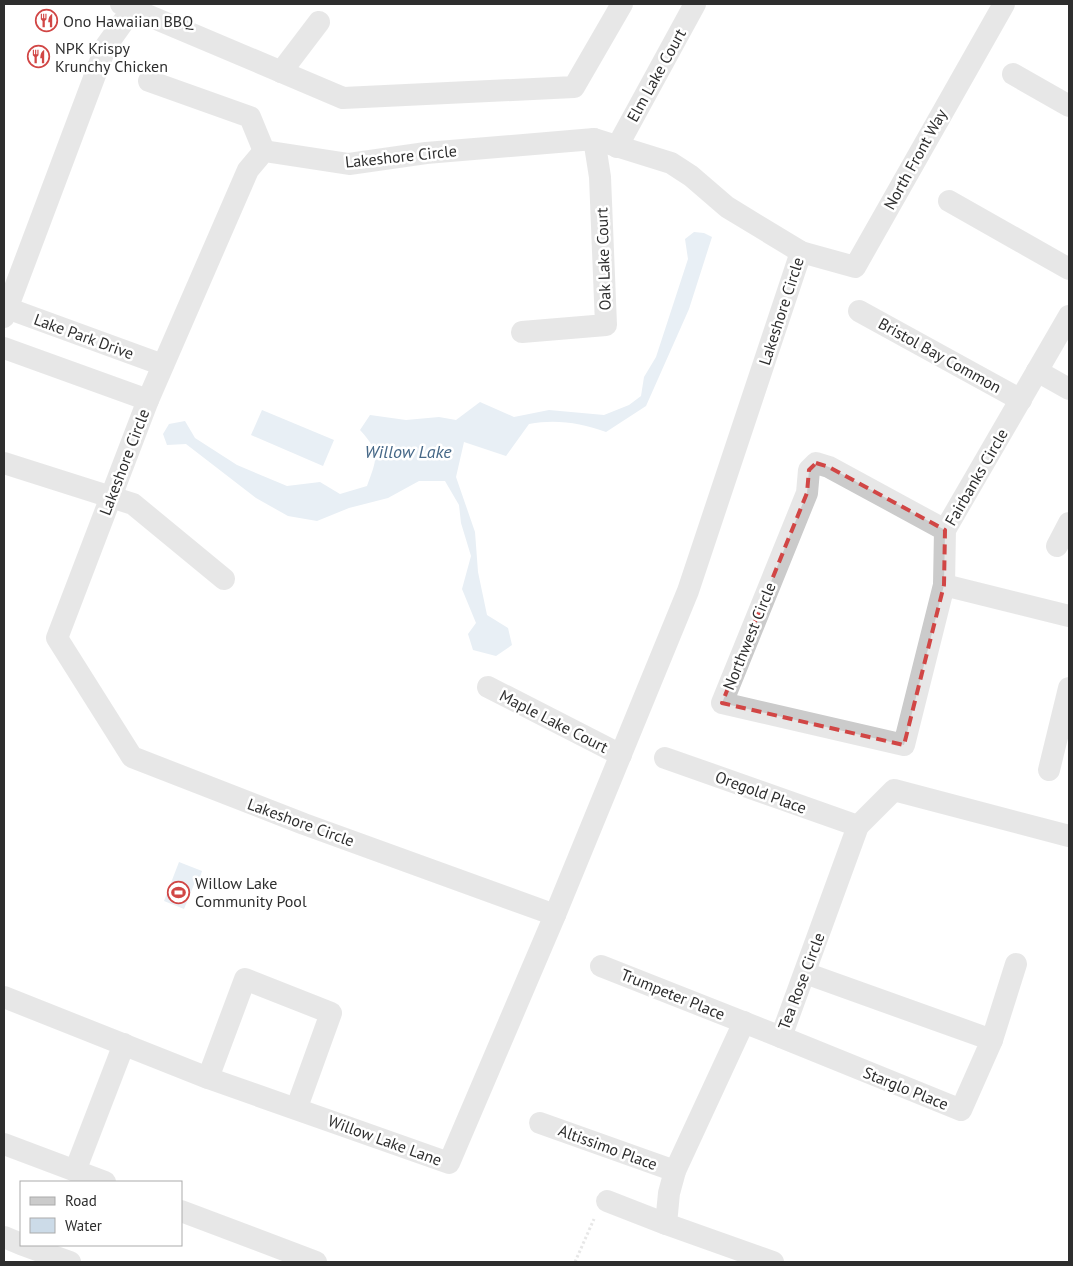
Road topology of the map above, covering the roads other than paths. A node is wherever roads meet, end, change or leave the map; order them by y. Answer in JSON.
{"nodes":[{"id":1,"x":622,"y":4,"type":"edge"},
{"id":2,"x":695,"y":4,"type":"edge"},
{"id":3,"x":1004,"y":4,"type":"edge"},
{"id":4,"x":129,"y":5,"type":"edge"},
{"id":5,"x":319,"y":22,"type":"dead end"},
{"id":6,"x":281,"y":72,"type":"junction"},
{"id":7,"x":1013,"y":74,"type":"dead end"},
{"id":8,"x":149,"y":81,"type":"dead end"},
{"id":9,"x":1069,"y":106,"type":"edge"},
{"id":10,"x":594,"y":139,"type":"junction"},
{"id":11,"x":617,"y":147,"type":"junction"},
{"id":12,"x":264,"y":151,"type":"junction"},
{"id":13,"x":948,"y":200,"type":"dead end"},
{"id":14,"x":801,"y":252,"type":"junction"},
{"id":15,"x":1069,"y":270,"type":"edge"},
{"id":16,"x":5,"y":311,"type":"edge"},
{"id":17,"x":859,"y":311,"type":"dead end"},
{"id":18,"x":1069,"y":316,"type":"edge"},
{"id":19,"x":522,"y":332,"type":"dead end"},
{"id":20,"x":4,"y":348,"type":"edge"},
{"id":21,"x":164,"y":365,"type":"junction"},
{"id":22,"x":1037,"y":371,"type":"junction"},
{"id":23,"x":1069,"y":389,"type":"edge"},
{"id":24,"x":148,"y":400,"type":"junction"},
{"id":25,"x":1021,"y":400,"type":"junction"},
{"id":26,"x":4,"y":463,"type":"edge"},
{"id":27,"x":110,"y":497,"type":"junction"},
{"id":28,"x":1069,"y":523,"type":"edge"},
{"id":29,"x":945,"y":530,"type":"junction"},
{"id":30,"x":1057,"y":546,"type":"dead end"},
{"id":31,"x":224,"y":579,"type":"dead end"},
{"id":32,"x":944,"y":585,"type":"junction"},
{"id":33,"x":1069,"y":616,"type":"edge"},
{"id":34,"x":488,"y":688,"type":"dead end"},
{"id":35,"x":1069,"y":688,"type":"edge"},
{"id":36,"x":621,"y":755,"type":"junction"},
{"id":37,"x":665,"y":758,"type":"dead end"},
{"id":38,"x":1049,"y":770,"type":"dead end"},
{"id":39,"x":858,"y":826,"type":"junction"},
{"id":40,"x":1069,"y":836,"type":"edge"},
{"id":41,"x":555,"y":915,"type":"junction"},
{"id":42,"x":1016,"y":964,"type":"dead end"},
{"id":43,"x":601,"y":966,"type":"dead end"},
{"id":44,"x":805,"y":973,"type":"junction"},
{"id":45,"x":4,"y":997,"type":"edge"},
{"id":46,"x":744,"y":1022,"type":"junction"},
{"id":47,"x":781,"y":1037,"type":"junction"},
{"id":48,"x":992,"y":1040,"type":"junction"},
{"id":49,"x":124,"y":1044,"type":"junction"},
{"id":50,"x":208,"y":1078,"type":"junction"},
{"id":51,"x":297,"y":1108,"type":"junction"},
{"id":52,"x":540,"y":1123,"type":"dead end"},
{"id":53,"x":4,"y":1144,"type":"edge"},
{"id":54,"x":75,"y":1171,"type":"junction"},
{"id":55,"x":675,"y":1171,"type":"junction"},
{"id":56,"x":102,"y":1181,"type":"edge"},
{"id":57,"x":607,"y":1201,"type":"road end"},
{"id":58,"x":182,"y":1211,"type":"edge"},
{"id":59,"x":666,"y":1224,"type":"junction"},
{"id":60,"x":4,"y":1237,"type":"edge"},
{"id":61,"x":20,"y":1243,"type":"edge"},
{"id":62,"x":26,"y":1246,"type":"edge"},
{"id":63,"x":57,"y":1260,"type":"edge"},
{"id":64,"x":316,"y":1262,"type":"edge"},
{"id":65,"x":773,"y":1262,"type":"edge"}],
"edges":[{"from":1,"to":6,"type":"street"},
{"from":2,"to":11,"type":"street","name":"Elm Lake Court"},
{"from":3,"to":14,"type":"street","name":"North Front Way"},
{"from":4,"to":6,"type":"street"},
{"from":4,"to":16,"type":"street"},
{"from":5,"to":6,"type":"street"},
{"from":7,"to":9,"type":"street"},
{"from":8,"to":12,"type":"street"},
{"from":10,"to":11,"type":"street","name":"Lakeshore Circle"},
{"from":10,"to":12,"type":"street","name":"Lakeshore Circle"},
{"from":10,"to":19,"type":"street","name":"Oak Lake Court"},
{"from":11,"to":14,"type":"street","name":"Lakeshore Circle"},
{"from":12,"to":21,"type":"street","name":"Lakeshore Circle"},
{"from":13,"to":15,"type":"street"},
{"from":14,"to":36,"type":"street","name":"Lakeshore Circle"},
{"from":16,"to":21,"type":"street","name":"Lake Park Drive"},
{"from":17,"to":25,"type":"street","name":"Bristol Bay Common"},
{"from":18,"to":22,"type":"street","name":"Fairbanks Circle"},
{"from":20,"to":24,"type":"street"},
{"from":21,"to":24,"type":"street","name":"Lakeshore Circle"},
{"from":22,"to":23,"type":"street"},
{"from":22,"to":25,"type":"street","name":"Fairbanks Circle"},
{"from":24,"to":27,"type":"street","name":"Lakeshore Circle"},
{"from":25,"to":29,"type":"street","name":"Fairbanks Circle"},
{"from":26,"to":27,"type":"street"},
{"from":27,"to":31,"type":"street"},
{"from":27,"to":41,"type":"street","name":"Lakeshore Circle"},
{"from":28,"to":30,"type":"street"},
{"from":29,"to":32,"type":"street","name":"Fairbanks Circle"},
{"from":29,"to":32,"type":"street","name":"Northwest Circle"},
{"from":32,"to":33,"type":"street"},
{"from":34,"to":36,"type":"street","name":"Maple Lake Court"},
{"from":35,"to":38,"type":"street"},
{"from":36,"to":41,"type":"street","name":"Lakeshore Circle"},
{"from":37,"to":39,"type":"street","name":"Oregold Place"},
{"from":39,"to":40,"type":"street","name":"Tea Rose Circle"},
{"from":39,"to":44,"type":"street","name":"Tea Rose Circle"},
{"from":41,"to":51,"type":"street","name":"Willow Lake Lane"},
{"from":42,"to":48,"type":"street","name":"Starglo Place"},
{"from":43,"to":46,"type":"street","name":"Trumpeter Place"},
{"from":44,"to":47,"type":"street","name":"Tea Rose Circle"},
{"from":44,"to":48,"type":"street"},
{"from":45,"to":49,"type":"street","name":"Willow Lake Lane"},
{"from":46,"to":47,"type":"street","name":"Tea Rose Circle"},
{"from":46,"to":55,"type":"street"},
{"from":47,"to":48,"type":"street","name":"Starglo Place"},
{"from":49,"to":50,"type":"street","name":"Willow Lake Lane"},
{"from":49,"to":54,"type":"street"},
{"from":50,"to":51,"type":"street","name":"Willow Lake Lane"},
{"from":50,"to":51,"type":"street"},
{"from":52,"to":55,"type":"street","name":"Altissimo Place"},
{"from":53,"to":54,"type":"street"},
{"from":54,"to":56,"type":"street"},
{"from":55,"to":59,"type":"street"},
{"from":57,"to":59,"type":"street"},
{"from":58,"to":64,"type":"street"},
{"from":59,"to":65,"type":"street"},
{"from":60,"to":61,"type":"street"},
{"from":62,"to":63,"type":"street"}]}
